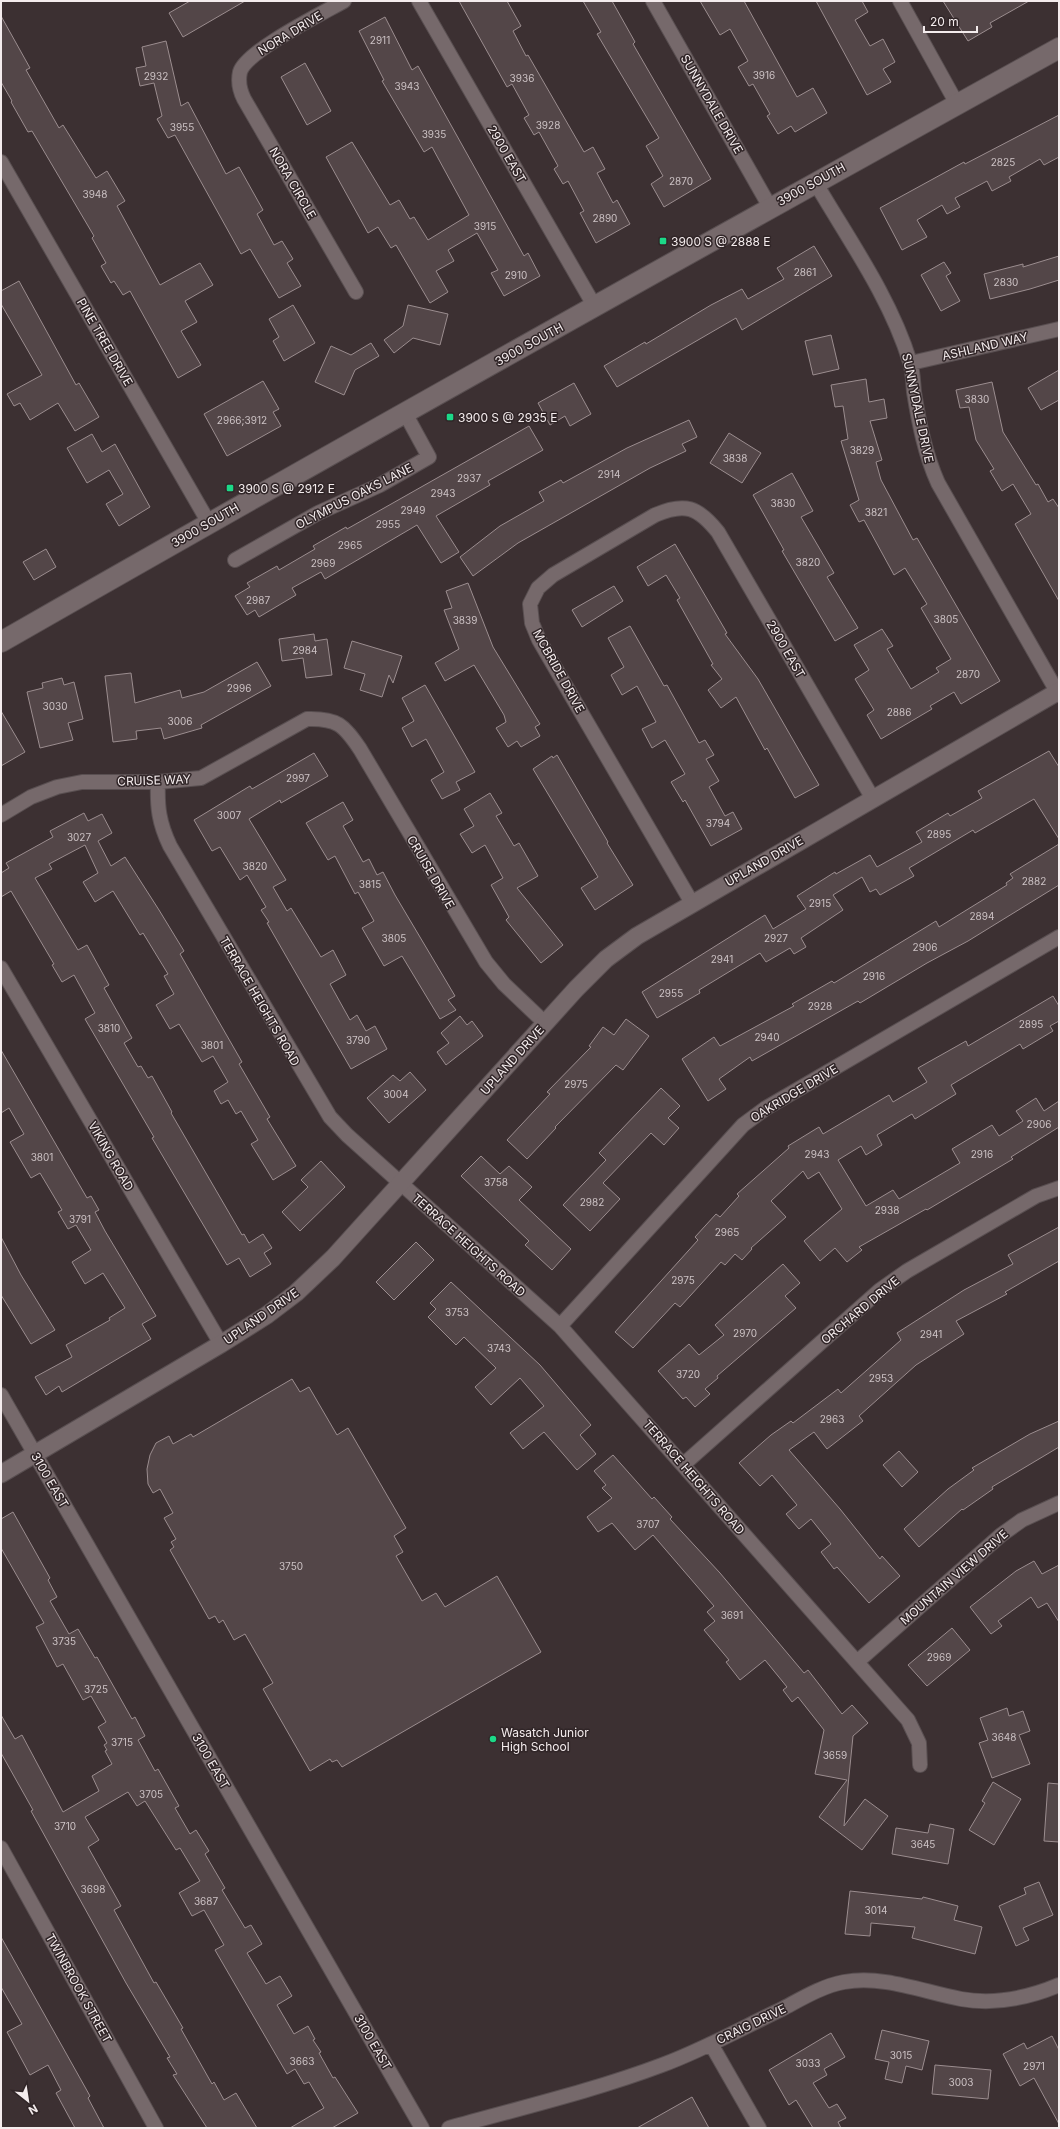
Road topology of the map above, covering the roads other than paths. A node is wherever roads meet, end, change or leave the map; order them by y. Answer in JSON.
{"nodes":[{"id":1,"x":344,"y":1,"type":"edge"},
{"id":2,"x":419,"y":1,"type":"edge"},
{"id":3,"x":653,"y":1,"type":"edge"},
{"id":4,"x":900,"y":1,"type":"edge"},
{"id":5,"x":1059,"y":48,"type":"edge"},
{"id":6,"x":240,"y":71,"type":"joint"},
{"id":7,"x":958,"y":104,"type":"junction"},
{"id":8,"x":3,"y":169,"type":"edge"},
{"id":9,"x":815,"y":182,"type":"junction"},
{"id":10,"x":770,"y":207,"type":"junction"},
{"id":11,"x":356,"y":292,"type":"dead end"},
{"id":12,"x":594,"y":307,"type":"junction"},
{"id":13,"x":1059,"y":329,"type":"edge"},
{"id":14,"x":911,"y":363,"type":"junction"},
{"id":15,"x":405,"y":413,"type":"junction"},
{"id":16,"x":691,"y":508,"type":"joint"},
{"id":17,"x":209,"y":523,"type":"junction"},
{"id":18,"x":235,"y":560,"type":"dead end"},
{"id":19,"x":1,"y":642,"type":"edge"},
{"id":20,"x":1058,"y":692,"type":"edge"},
{"id":21,"x":324,"y":719,"type":"joint"},
{"id":22,"x":158,"y":782,"type":"junction"},
{"id":23,"x":873,"y":799,"type":"junction"},
{"id":24,"x":1,"y":814,"type":"edge"},
{"id":25,"x":692,"y":903,"type":"junction"},
{"id":26,"x":1059,"y":937,"type":"edge"},
{"id":27,"x":1,"y":968,"type":"edge"},
{"id":28,"x":545,"y":1023,"type":"junction"},
{"id":29,"x":401,"y":1184,"type":"junction"},
{"id":30,"x":1059,"y":1188,"type":"edge"},
{"id":31,"x":560,"y":1326,"type":"junction"},
{"id":32,"x":221,"y":1344,"type":"junction"},
{"id":33,"x":1,"y":1395,"type":"edge"},
{"id":34,"x":35,"y":1454,"type":"junction"},
{"id":35,"x":684,"y":1464,"type":"junction"},
{"id":36,"x":1,"y":1474,"type":"edge"},
{"id":37,"x":1059,"y":1503,"type":"edge"},
{"id":38,"x":857,"y":1662,"type":"junction"},
{"id":39,"x":920,"y":1765,"type":"dead end"},
{"id":40,"x":1,"y":1848,"type":"edge"},
{"id":41,"x":1059,"y":1985,"type":"edge"},
{"id":42,"x":711,"y":2044,"type":"junction"},
{"id":43,"x":156,"y":2128,"type":"edge"},
{"id":44,"x":422,"y":2128,"type":"edge"},
{"id":45,"x":449,"y":2128,"type":"edge"},
{"id":46,"x":760,"y":2128,"type":"edge"}],
"edges":[{"from":1,"to":6,"type":"street","name":"NORA DRIVE"},
{"from":2,"to":12,"type":"street","name":"2900 EAST"},
{"from":3,"to":10,"type":"street","name":"SUNNYDALE DRIVE"},
{"from":4,"to":7,"type":"street"},
{"from":5,"to":7,"type":"main road","name":"3900 SOUTH"},
{"from":6,"to":11,"type":"street","name":"NORA CIRCLE"},
{"from":7,"to":9,"type":"main road","name":"3900 SOUTH"},
{"from":8,"to":17,"type":"street","name":"PINE TREE DRIVE"},
{"from":9,"to":10,"type":"main road","name":"3900 SOUTH"},
{"from":9,"to":14,"type":"street","name":"SUNNYDALE DRIVE"},
{"from":10,"to":12,"type":"main road","name":"3900 SOUTH"},
{"from":12,"to":15,"type":"main road","name":"3900 SOUTH"},
{"from":13,"to":14,"type":"street","name":"ASHLAND WAY"},
{"from":14,"to":20,"type":"street","name":"SUNNYDALE DRIVE"},
{"from":15,"to":17,"type":"main road","name":"3900 SOUTH"},
{"from":15,"to":18,"type":"street","name":"OLYMPUS OAKS LANE"},
{"from":16,"to":23,"type":"street","name":"2900 EAST"},
{"from":16,"to":25,"type":"street","name":"MCBRIDE DRIVE"},
{"from":17,"to":19,"type":"main road","name":"3900 SOUTH"},
{"from":20,"to":23,"type":"street","name":"UPLAND DRIVE"},
{"from":21,"to":22,"type":"street","name":"CRUISE WAY"},
{"from":21,"to":28,"type":"street","name":"CRUISE DRIVE"},
{"from":22,"to":24,"type":"street","name":"CRUISE WAY"},
{"from":22,"to":29,"type":"street","name":"TERRACE HEIGHTS ROAD"},
{"from":23,"to":25,"type":"street","name":"UPLAND DRIVE"},
{"from":25,"to":28,"type":"street","name":"UPLAND DRIVE"},
{"from":26,"to":31,"type":"street","name":"OAKRIDGE DRIVE"},
{"from":27,"to":32,"type":"street","name":"VIKING ROAD"},
{"from":28,"to":29,"type":"street","name":"UPLAND DRIVE"},
{"from":29,"to":31,"type":"street","name":"TERRACE HEIGHTS ROAD"},
{"from":29,"to":32,"type":"street","name":"UPLAND DRIVE"},
{"from":30,"to":35,"type":"street","name":"ORCHARD DRIVE"},
{"from":31,"to":35,"type":"street","name":"TERRACE HEIGHTS ROAD"},
{"from":32,"to":34,"type":"street","name":"UPLAND DRIVE"},
{"from":33,"to":34,"type":"street","name":"3100 EAST"},
{"from":34,"to":36,"type":"street","name":"UPLAND DRIVE"},
{"from":34,"to":44,"type":"street","name":"3100 EAST"},
{"from":35,"to":38,"type":"street","name":"TERRACE HEIGHTS ROAD"},
{"from":37,"to":38,"type":"street","name":"MOUNTAIN VIEW DRIVE"},
{"from":38,"to":39,"type":"street","name":"TERRACE HEIGHTS ROAD"},
{"from":40,"to":43,"type":"street","name":"TWINBROOK STREET"},
{"from":41,"to":42,"type":"street","name":"CRAIG DRIVE"},
{"from":42,"to":45,"type":"street","name":"CRAIG DRIVE"},
{"from":42,"to":46,"type":"street"}]}
